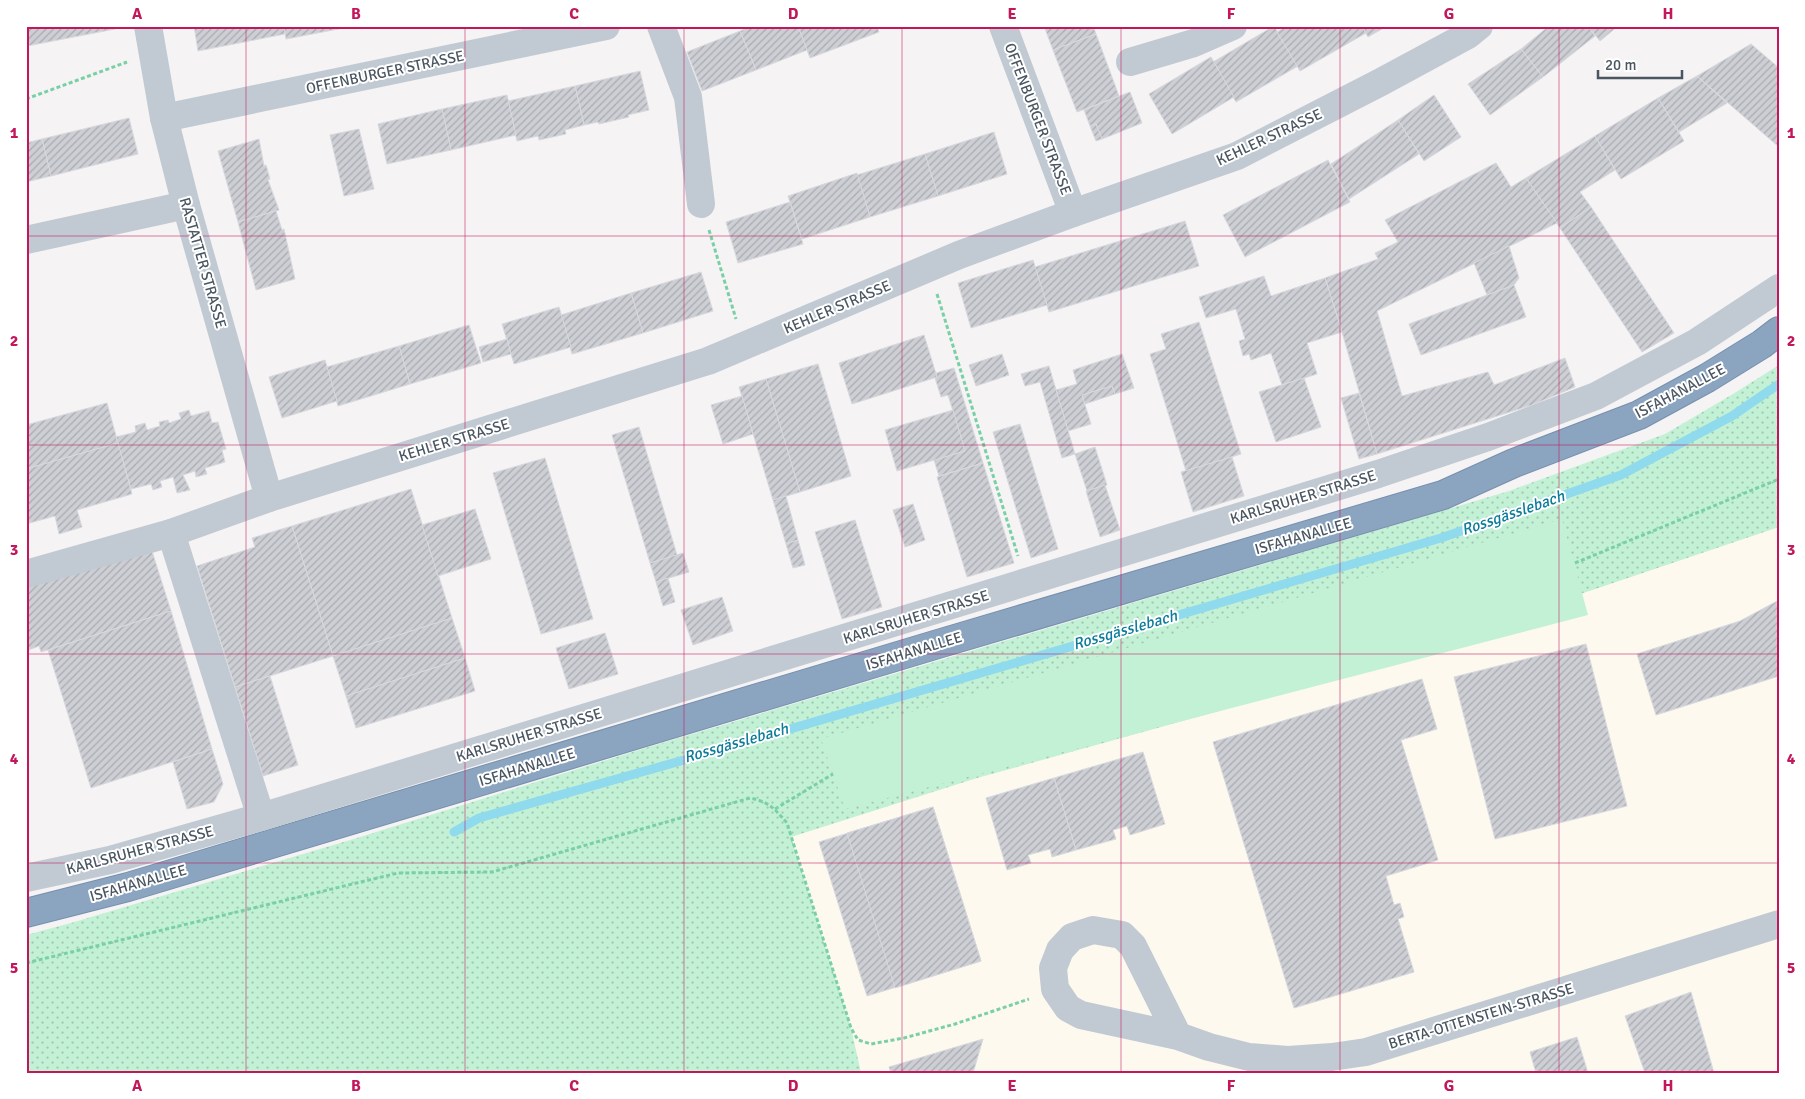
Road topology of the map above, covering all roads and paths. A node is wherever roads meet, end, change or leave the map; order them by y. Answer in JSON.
{"nodes":[{"id":1,"x":148,"y":26,"type":"edge"},
{"id":2,"x":606,"y":26,"type":"edge"},
{"id":3,"x":661,"y":26,"type":"edge"},
{"id":4,"x":1003,"y":26,"type":"edge"},
{"id":5,"x":1233,"y":26,"type":"edge"},
{"id":6,"x":1479,"y":26,"type":"edge"},
{"id":7,"x":153,"y":53,"type":"junction"},
{"id":8,"x":1130,"y":62,"type":"dead end"},
{"id":9,"x":26,"y":99,"type":"edge"},
{"id":10,"x":164,"y":118,"type":"junction"},
{"id":11,"x":701,"y":204,"type":"joint"},
{"id":12,"x":186,"y":205,"type":"junction"},
{"id":13,"x":1073,"y":213,"type":"junction"},
{"id":14,"x":26,"y":240,"type":"edge"},
{"id":15,"x":929,"y":268,"type":"junction"},
{"id":16,"x":1779,"y":288,"type":"edge"},
{"id":17,"x":1779,"y":330,"type":"edge"},
{"id":18,"x":744,"y":346,"type":"junction"},
{"id":19,"x":1779,"y":479,"type":"edge"},
{"id":20,"x":268,"y":498,"type":"junction"},
{"id":21,"x":171,"y":533,"type":"junction"},
{"id":22,"x":1575,"y":563,"type":"dead end"},
{"id":23,"x":26,"y":574,"type":"edge"},
{"id":24,"x":1027,"y":583,"type":"junction"},
{"id":25,"x":833,"y":774,"type":"dead end"},
{"id":26,"x":775,"y":808,"type":"junction"},
{"id":27,"x":261,"y":817,"type":"junction"},
{"id":28,"x":26,"y":878,"type":"edge"},
{"id":29,"x":26,"y":913,"type":"edge"},
{"id":30,"x":1779,"y":924,"type":"edge"},
{"id":31,"x":26,"y":963,"type":"edge"},
{"id":32,"x":1055,"y":988,"type":"junction"},
{"id":33,"x":1178,"y":1036,"type":"junction"}],
"edges":[{"from":1,"to":7,"type":"street","name":"RASTATTER STRASSE"},
{"from":2,"to":10,"type":"street","name":"OFFENBURGER STRASSE"},
{"from":3,"to":11,"type":"street"},
{"from":4,"to":13,"type":"street","name":"OFFENBURGER STRASSE"},
{"from":5,"to":8,"type":"street"},
{"from":6,"to":13,"type":"street","name":"KEHLER STRASSE"},
{"from":7,"to":9,"type":"path"},
{"from":7,"to":10,"type":"street","name":"RASTATTER STRASSE"},
{"from":10,"to":12,"type":"street","name":"RASTATTER STRASSE"},
{"from":11,"to":18,"type":"path"},
{"from":12,"to":14,"type":"street"},
{"from":12,"to":20,"type":"street","name":"RASTATTER STRASSE"},
{"from":13,"to":15,"type":"street","name":"KEHLER STRASSE"},
{"from":15,"to":18,"type":"street","name":"KEHLER STRASSE"},
{"from":15,"to":24,"type":"path"},
{"from":16,"to":24,"type":"street","name":"KARLSRUHER STRASSE"},
{"from":17,"to":29,"type":"highway","name":"ISFAHANALLEE"},
{"from":18,"to":20,"type":"street","name":"KEHLER STRASSE"},
{"from":19,"to":22,"type":"path"},
{"from":20,"to":21,"type":"street","name":"KEHLER STRASSE"},
{"from":21,"to":23,"type":"street","name":"KEHLER STRASSE"},
{"from":21,"to":27,"type":"street"},
{"from":24,"to":27,"type":"street","name":"KARLSRUHER STRASSE"},
{"from":25,"to":26,"type":"path"},
{"from":26,"to":31,"type":"path"},
{"from":26,"to":32,"type":"path"},
{"from":27,"to":28,"type":"street","name":"KARLSRUHER STRASSE"},
{"from":30,"to":33,"type":"street","name":"BERTA-OTTENSTEIN-STRASSE"},
{"from":32,"to":33,"type":"street","name":"BERTA-OTTENSTEIN-STRASSE"},
{"from":32,"to":33,"type":"street"}]}
